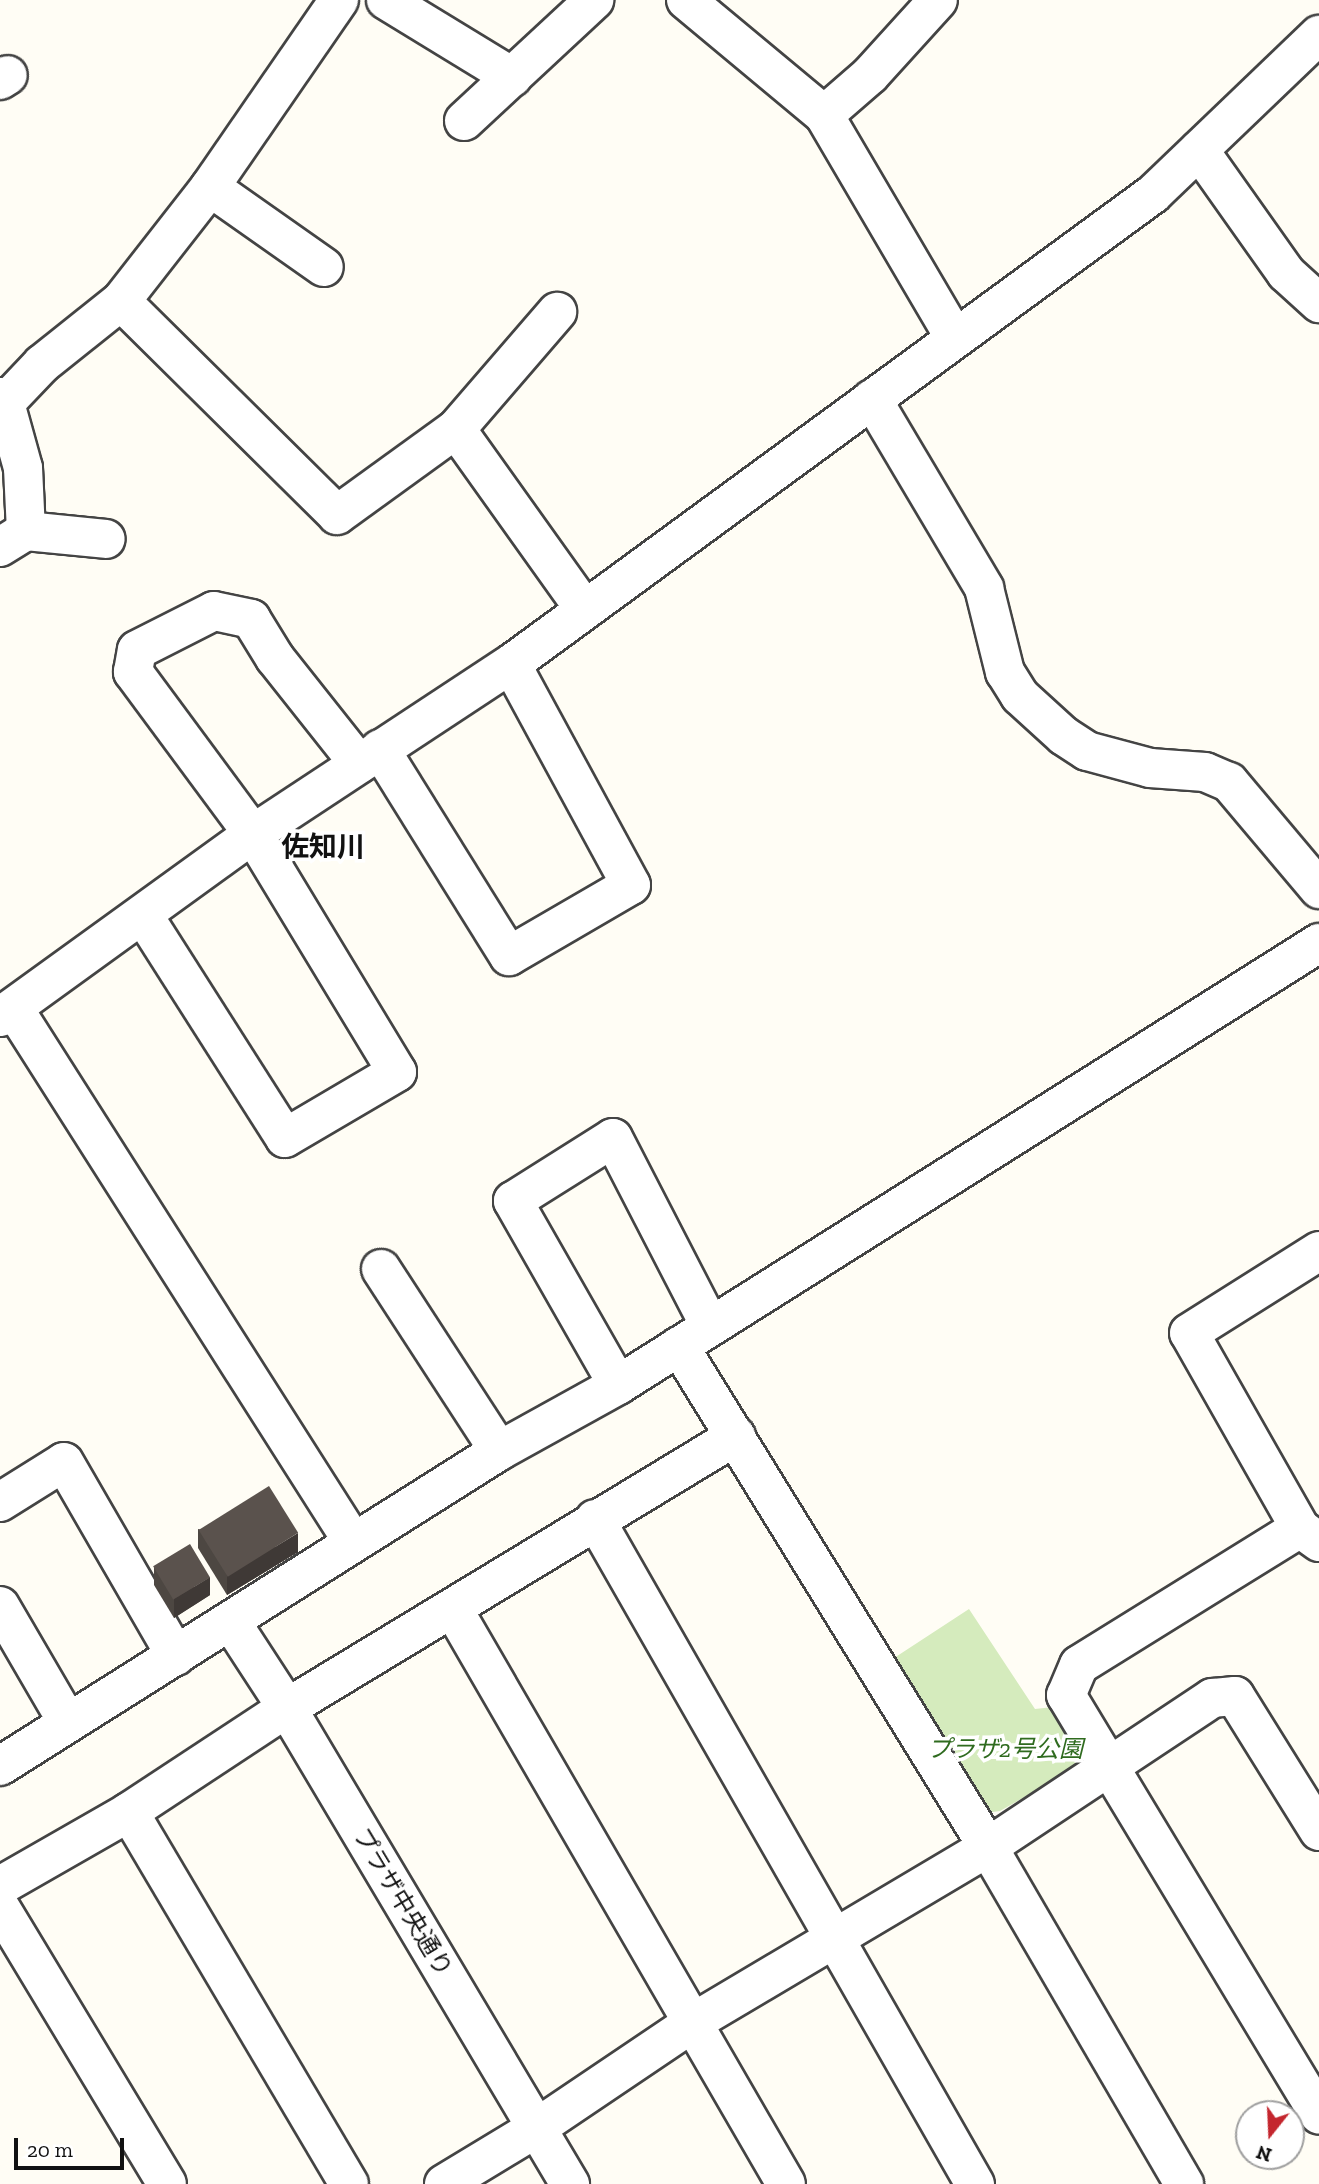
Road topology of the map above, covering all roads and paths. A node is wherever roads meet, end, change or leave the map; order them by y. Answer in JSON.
{"nodes":[{"id":1,"x":339,"y":0,"type":"edge"},
{"id":2,"x":386,"y":0,"type":"edge"},
{"id":3,"x":594,"y":0,"type":"edge"},
{"id":4,"x":686,"y":0,"type":"edge"},
{"id":5,"x":938,"y":0,"type":"edge"},
{"id":6,"x":1319,"y":35,"type":"edge"},
{"id":7,"x":512,"y":77,"type":"junction"},
{"id":8,"x":824,"y":115,"type":"junction"},
{"id":9,"x":464,"y":121,"type":"dead end"},
{"id":10,"x":1199,"y":150,"type":"junction"},
{"id":11,"x":210,"y":187,"type":"junction"},
{"id":12,"x":324,"y":267,"type":"dead end"},
{"id":13,"x":121,"y":301,"type":"junction"},
{"id":14,"x":1319,"y":303,"type":"edge"},
{"id":15,"x":557,"y":312,"type":"dead end"},
{"id":16,"x":955,"y":338,"type":"junction"},
{"id":17,"x":872,"y":399,"type":"junction"},
{"id":18,"x":3,"y":400,"type":"edge"},
{"id":19,"x":456,"y":429,"type":"junction"},
{"id":20,"x":13,"y":539,"type":"edge"},
{"id":21,"x":106,"y":539,"type":"dead end"},
{"id":22,"x":584,"y":610,"type":"junction"},
{"id":23,"x":511,"y":664,"type":"junction"},
{"id":24,"x":369,"y":756,"type":"junction"},
{"id":25,"x":253,"y":834,"type":"junction"},
{"id":26,"x":1319,"y":889,"type":"edge"},
{"id":27,"x":143,"y":915,"type":"junction"},
{"id":28,"x":1319,"y":943,"type":"edge"},
{"id":29,"x":7,"y":1013,"type":"edge"},
{"id":30,"x":1319,"y":1251,"type":"edge"},
{"id":31,"x":381,"y":1269,"type":"dead end"},
{"id":32,"x":694,"y":1336,"type":"junction"},
{"id":33,"x":618,"y":1385,"type":"junction"},
{"id":34,"x":736,"y":1436,"type":"junction"},
{"id":35,"x":499,"y":1451,"type":"junction"},
{"id":36,"x":0,"y":1502,"type":"edge"},
{"id":37,"x":595,"y":1519,"type":"junction"},
{"id":38,"x":1310,"y":1535,"type":"edge"},
{"id":39,"x":353,"y":1542,"type":"junction"},
{"id":40,"x":0,"y":1606,"type":"edge"},
{"id":41,"x":453,"y":1609,"type":"junction"},
{"id":42,"x":231,"y":1622,"type":"junction"},
{"id":43,"x":176,"y":1656,"type":"junction"},
{"id":44,"x":287,"y":1708,"type":"junction"},
{"id":45,"x":68,"y":1723,"type":"junction"},
{"id":46,"x":0,"y":1766,"type":"edge"},
{"id":47,"x":1109,"y":1766,"type":"junction"},
{"id":48,"x":129,"y":1812,"type":"junction"},
{"id":49,"x":1319,"y":1831,"type":"edge"},
{"id":50,"x":988,"y":1847,"type":"junction"},
{"id":51,"x":0,"y":1886,"type":"edge"},
{"id":52,"x":0,"y":1907,"type":"edge"},
{"id":53,"x":832,"y":1938,"type":"junction"},
{"id":54,"x":692,"y":2023,"type":"junction"},
{"id":55,"x":1319,"y":2115,"type":"edge"},
{"id":56,"x":538,"y":2127,"type":"junction"},
{"id":57,"x":167,"y":2184,"type":"edge"},
{"id":58,"x":349,"y":2184,"type":"edge"},
{"id":59,"x":444,"y":2184,"type":"edge"},
{"id":60,"x":570,"y":2184,"type":"edge"},
{"id":61,"x":786,"y":2184,"type":"edge"},
{"id":62,"x":975,"y":2184,"type":"edge"},
{"id":63,"x":1184,"y":2184,"type":"edge"}],
"edges":[{"from":1,"to":11,"type":"street"},
{"from":2,"to":7,"type":"street"},
{"from":3,"to":7,"type":"street"},
{"from":4,"to":8,"type":"street"},
{"from":5,"to":8,"type":"street"},
{"from":6,"to":10,"type":"street"},
{"from":7,"to":9,"type":"street"},
{"from":8,"to":16,"type":"street"},
{"from":10,"to":14,"type":"street"},
{"from":10,"to":16,"type":"street"},
{"from":11,"to":12,"type":"street"},
{"from":11,"to":13,"type":"street"},
{"from":13,"to":18,"type":"street"},
{"from":13,"to":19,"type":"street"},
{"from":15,"to":19,"type":"street"},
{"from":16,"to":17,"type":"street"},
{"from":17,"to":22,"type":"street"},
{"from":17,"to":26,"type":"street"},
{"from":18,"to":20,"type":"street"},
{"from":19,"to":22,"type":"street"},
{"from":20,"to":21,"type":"street"},
{"from":22,"to":23,"type":"street"},
{"from":23,"to":24,"type":"street"},
{"from":23,"to":24,"type":"street"},
{"from":24,"to":25,"type":"street"},
{"from":24,"to":25,"type":"street"},
{"from":25,"to":27,"type":"street"},
{"from":25,"to":27,"type":"street"},
{"from":27,"to":29,"type":"street"},
{"from":28,"to":32,"type":"street"},
{"from":29,"to":39,"type":"street"},
{"from":30,"to":38,"type":"street"},
{"from":31,"to":35,"type":"street"},
{"from":32,"to":33,"type":"street"},
{"from":32,"to":33,"type":"street"},
{"from":32,"to":34,"type":"street"},
{"from":33,"to":35,"type":"street"},
{"from":34,"to":37,"type":"street"},
{"from":34,"to":50,"type":"street"},
{"from":35,"to":39,"type":"street"},
{"from":36,"to":43,"type":"street"},
{"from":37,"to":41,"type":"street"},
{"from":37,"to":53,"type":"street"},
{"from":38,"to":47,"type":"street"},
{"from":39,"to":42,"type":"street"},
{"from":40,"to":45,"type":"street"},
{"from":41,"to":44,"type":"street"},
{"from":41,"to":54,"type":"street"},
{"from":42,"to":43,"type":"street"},
{"from":42,"to":44,"type":"street","name":"プラザ中央通り"},
{"from":43,"to":45,"type":"street"},
{"from":44,"to":48,"type":"street"},
{"from":44,"to":56,"type":"street","name":"プラザ中央通り"},
{"from":45,"to":46,"type":"street"},
{"from":47,"to":49,"type":"street"},
{"from":47,"to":50,"type":"street"},
{"from":47,"to":55,"type":"street"},
{"from":48,"to":51,"type":"street"},
{"from":48,"to":58,"type":"street"},
{"from":50,"to":53,"type":"street"},
{"from":50,"to":63,"type":"street"},
{"from":52,"to":57,"type":"street"},
{"from":53,"to":54,"type":"street"},
{"from":53,"to":62,"type":"street"},
{"from":54,"to":56,"type":"street"},
{"from":54,"to":61,"type":"street"},
{"from":56,"to":59,"type":"street"},
{"from":56,"to":60,"type":"street","name":"プラザ中央通り"}]}
